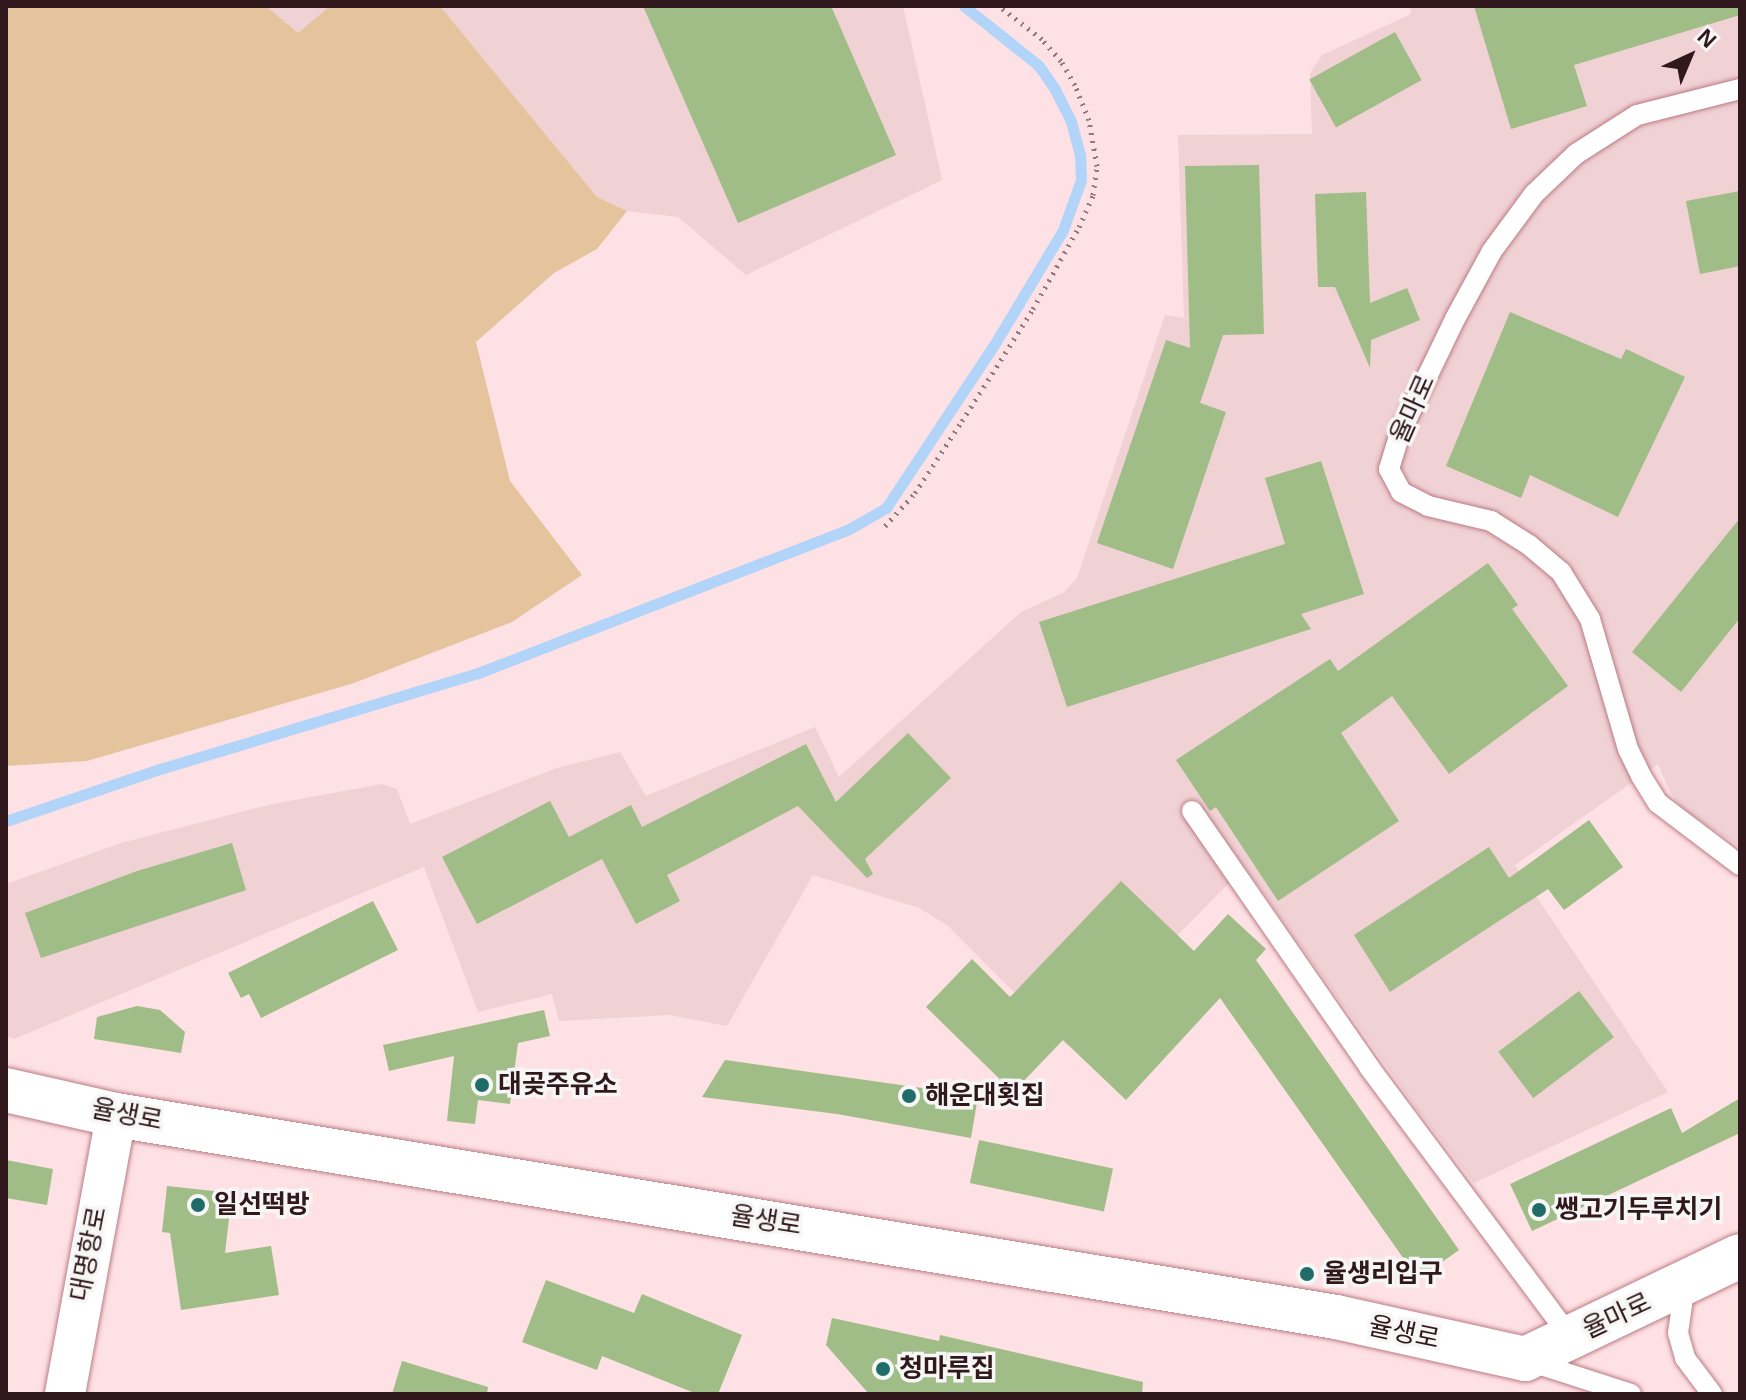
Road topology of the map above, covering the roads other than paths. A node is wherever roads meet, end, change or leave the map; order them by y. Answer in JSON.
{"nodes":[{"id":1,"x":1740,"y":89,"type":"edge"},
{"id":2,"x":1192,"y":811,"type":"dead end"},
{"id":3,"x":1740,"y":865,"type":"edge"},
{"id":4,"x":6,"y":1090,"type":"edge"},
{"id":5,"x":116,"y":1115,"type":"junction"},
{"id":6,"x":1740,"y":1256,"type":"edge"},
{"id":7,"x":1685,"y":1284,"type":"junction"},
{"id":8,"x":1571,"y":1338,"type":"junction"},
{"id":9,"x":1523,"y":1377,"type":"edge"},
{"id":10,"x":65,"y":1394,"type":"edge"},
{"id":11,"x":1631,"y":1394,"type":"edge"},
{"id":12,"x":1712,"y":1394,"type":"edge"}],
"edges":[{"from":1,"to":3,"type":"lane","name":"율마로"},
{"from":2,"to":8,"type":"lane"},
{"from":4,"to":5,"type":"street","name":"율생로"},
{"from":5,"to":9,"type":"street","name":"율생로"},
{"from":5,"to":10,"type":"street","name":"대명항로"},
{"from":6,"to":7,"type":"street","name":"율마로"},
{"from":7,"to":8,"type":"street","name":"율마로"},
{"from":7,"to":12,"type":"lane"},
{"from":8,"to":9,"type":"street","name":"율마로"},
{"from":9,"to":11,"type":"lane"}]}
